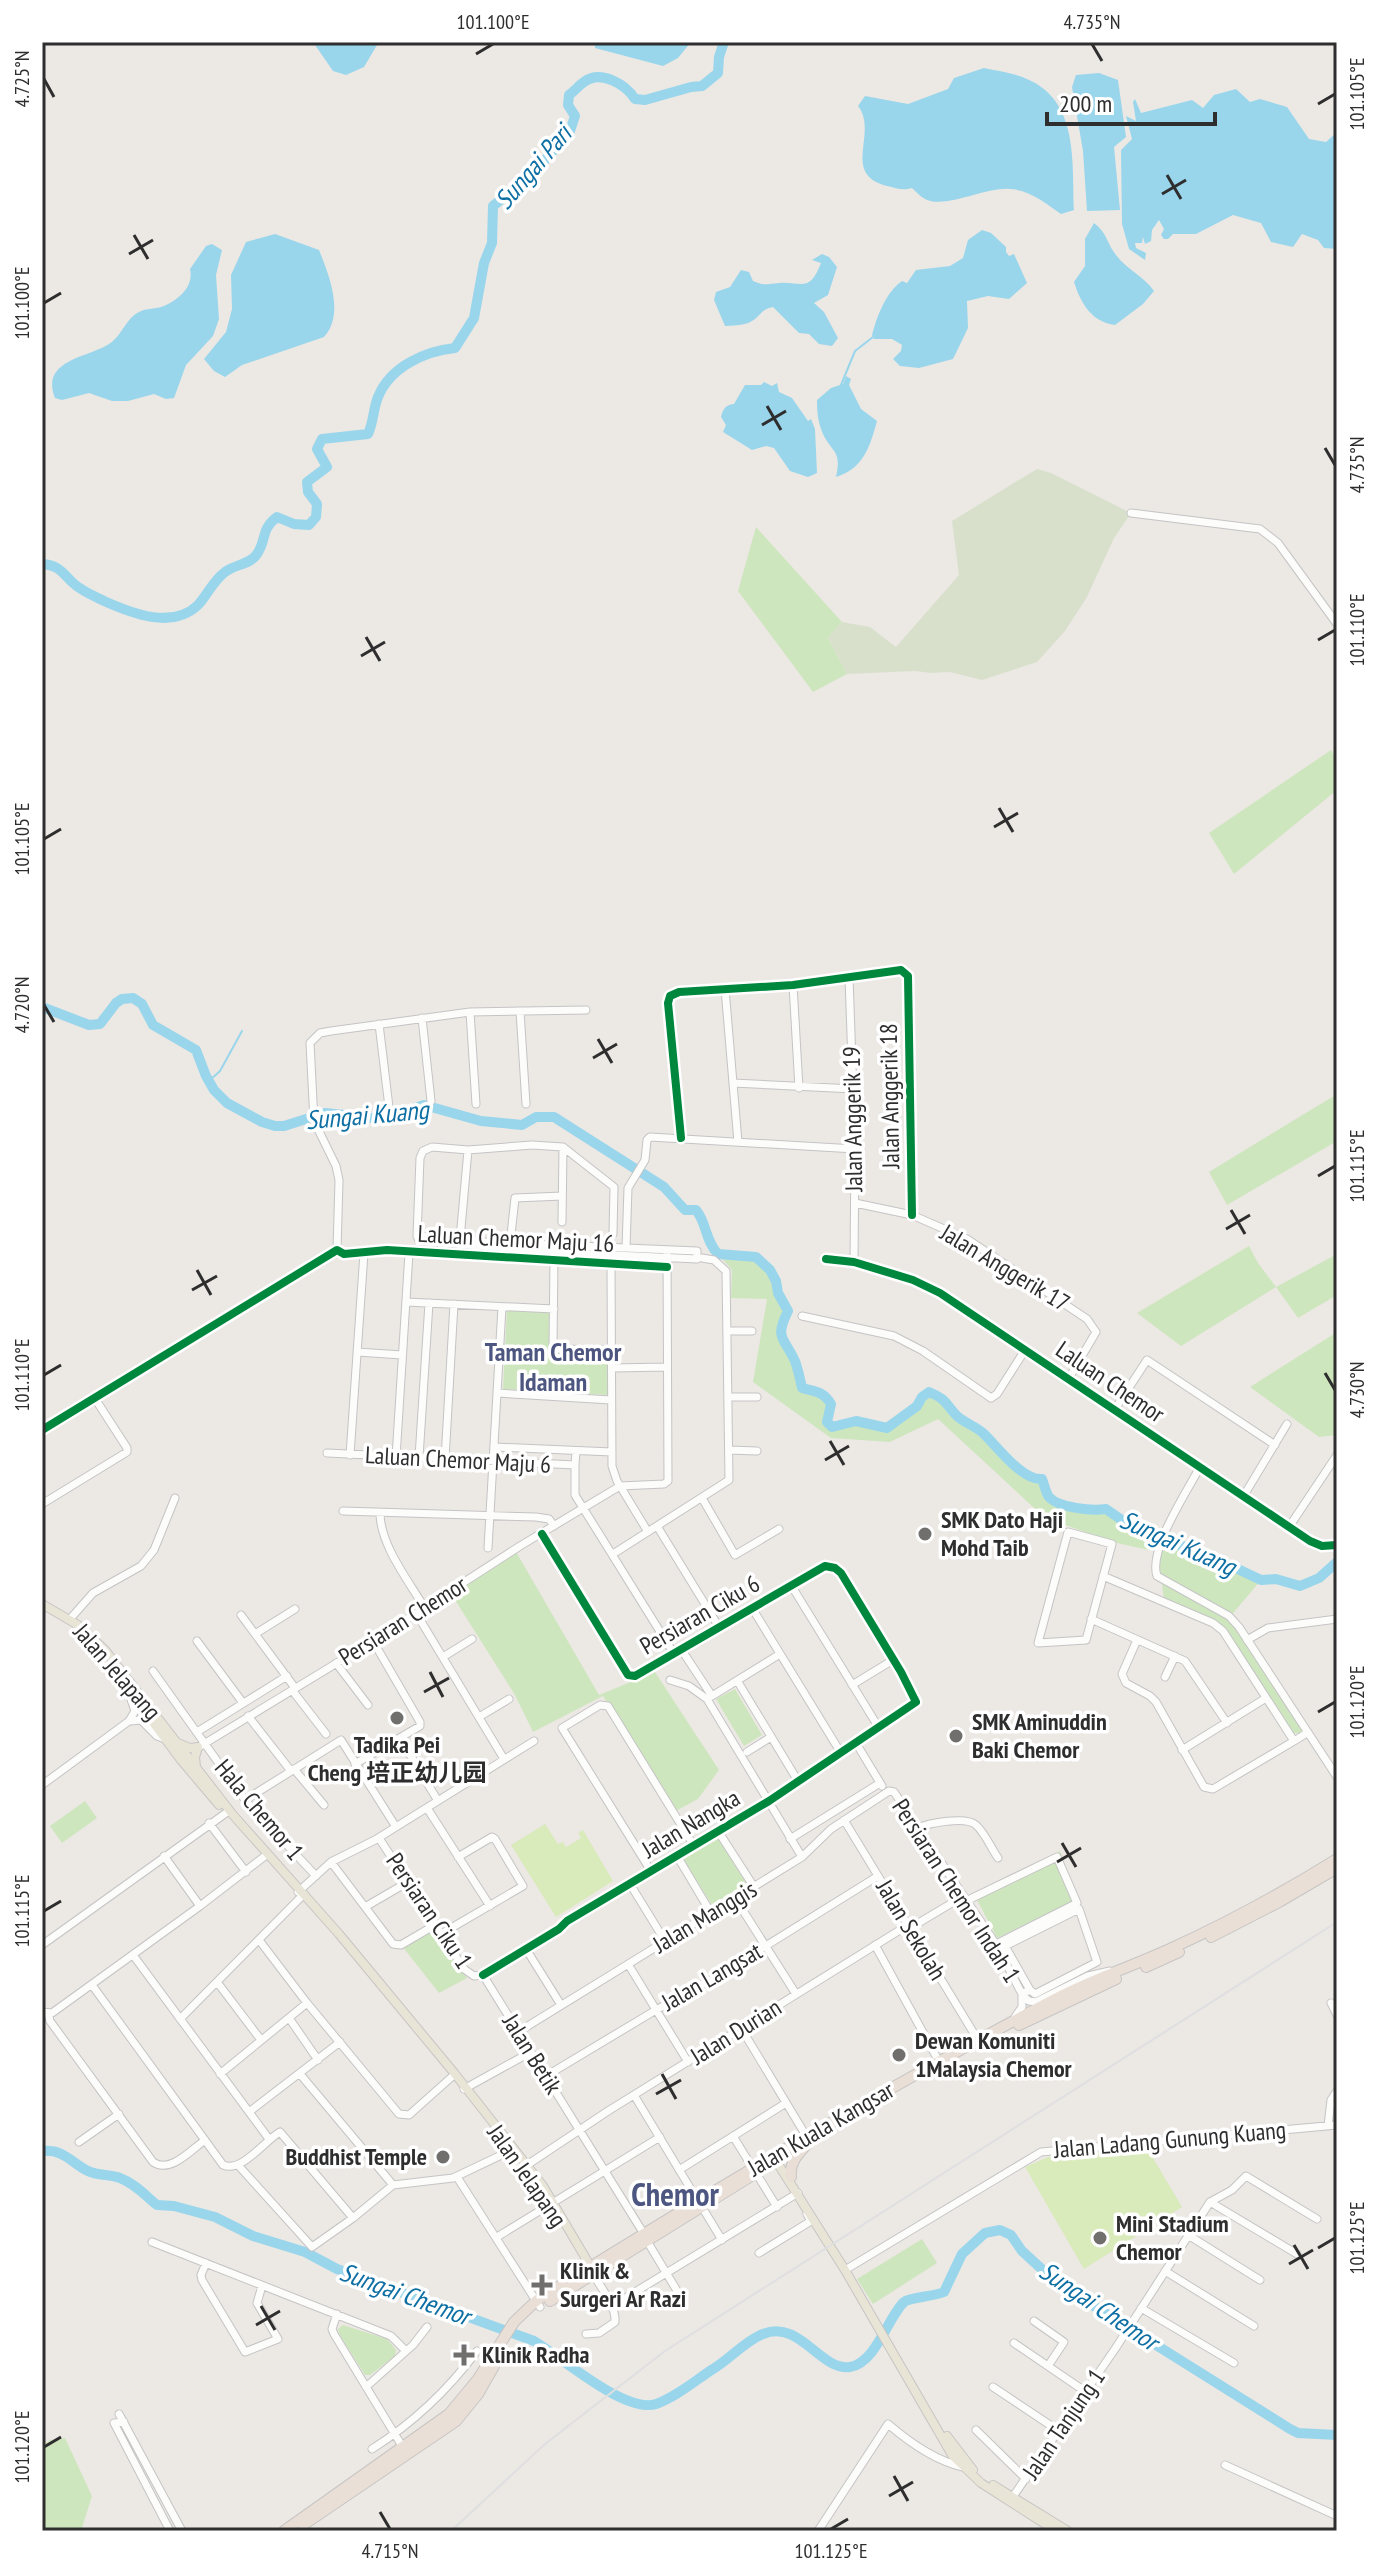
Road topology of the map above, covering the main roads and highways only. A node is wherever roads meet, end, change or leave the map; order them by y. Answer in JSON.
{"nodes":[{"id":1,"x":42,"y":1605,"type":"edge"},
{"id":2,"x":118,"y":1675,"type":"junction"},
{"id":3,"x":170,"y":1739,"type":"junction"},
{"id":4,"x":186,"y":1756,"type":"junction"},
{"id":5,"x":196,"y":1769,"type":"junction"},
{"id":6,"x":198,"y":1782,"type":"junction"},
{"id":7,"x":1337,"y":1859,"type":"edge"},
{"id":8,"x":1337,"y":1868,"type":"edge"},
{"id":9,"x":301,"y":1893,"type":"junction"},
{"id":10,"x":979,"y":2043,"type":"junction"},
{"id":11,"x":466,"y":2089,"type":"junction"},
{"id":12,"x":808,"y":2141,"type":"junction"},
{"id":13,"x":776,"y":2157,"type":"junction"},
{"id":14,"x":526,"y":2166,"type":"junction"},
{"id":15,"x":791,"y":2177,"type":"junction"},
{"id":16,"x":796,"y":2194,"type":"junction"},
{"id":17,"x":591,"y":2269,"type":"junction"},
{"id":18,"x":504,"y":2342,"type":"junction"},
{"id":19,"x":911,"y":2382,"type":"junction"},
{"id":20,"x":456,"y":2421,"type":"junction"},
{"id":21,"x":402,"y":2446,"type":"junction"},
{"id":22,"x":386,"y":2468,"type":"junction"},
{"id":23,"x":998,"y":2495,"type":"junction"},
{"id":24,"x":1012,"y":2498,"type":"junction"},
{"id":25,"x":1026,"y":2513,"type":"junction"},
{"id":26,"x":284,"y":2531,"type":"edge"},
{"id":27,"x":295,"y":2531,"type":"edge"},
{"id":28,"x":1056,"y":2531,"type":"edge"},
{"id":29,"x":1068,"y":2531,"type":"edge"}],
"edges":[{"from":1,"to":2,"type":"main road","name":"Jalan Jelapang"},
{"from":1,"to":3,"type":"main road","name":"Jalan Jelapang"},
{"from":2,"to":3,"type":"main road","name":"Jalan Jelapang"},
{"from":2,"to":4,"type":"main road"},
{"from":3,"to":4,"type":"main road","name":"Jalan Jelapang"},
{"from":3,"to":5,"type":"main road"},
{"from":3,"to":6,"type":"main road","name":"Jalan Jelapang"},
{"from":4,"to":5,"type":"main road","name":"Jalan Jelapang"},
{"from":4,"to":6,"type":"main road"},
{"from":5,"to":9,"type":"main road","name":"Jalan Jelapang"},
{"from":6,"to":9,"type":"main road","name":"Jalan Jelapang"},
{"from":7,"to":10,"type":"highway","name":"Jalan Kuala Kangsar"},
{"from":8,"to":10,"type":"highway","name":"Jalan Kuala Kangsar"},
{"from":9,"to":11,"type":"main road","name":"Jalan Jelapang"},
{"from":10,"to":12,"type":"highway","name":"Jalan Kuala Kangsar"},
{"from":11,"to":14,"type":"main road","name":"Jalan Jelapang"},
{"from":11,"to":14,"type":"main road","name":"Jalan Jelapang"},
{"from":12,"to":13,"type":"highway","name":"Jalan Kuala Kangsar"},
{"from":12,"to":15,"type":"highway"},
{"from":13,"to":15,"type":"main road"},
{"from":13,"to":16,"type":"main road"},
{"from":13,"to":17,"type":"highway","name":"Jalan Kuala Kangsar"},
{"from":14,"to":17,"type":"main road","name":"Jalan Jelapang"},
{"from":15,"to":16,"type":"main road"},
{"from":16,"to":19,"type":"main road"},
{"from":17,"to":18,"type":"highway","name":"Jalan Kuala Kangsar"},
{"from":18,"to":20,"type":"highway","name":"Jalan Kuala Kangsar"},
{"from":18,"to":21,"type":"highway","name":"Jalan Kuala Kangsar"},
{"from":19,"to":23,"type":"main road"},
{"from":19,"to":24,"type":"main road"},
{"from":20,"to":21,"type":"highway"},
{"from":20,"to":22,"type":"highway","name":"Jalan Kuala Kangsar"},
{"from":21,"to":22,"type":"highway"},
{"from":21,"to":26,"type":"highway","name":"Jalan Kuala Kangsar"},
{"from":22,"to":27,"type":"highway","name":"Jalan Kuala Kangsar"},
{"from":23,"to":24,"type":"main road"},
{"from":23,"to":25,"type":"main road"},
{"from":24,"to":25,"type":"main road"},
{"from":24,"to":29,"type":"main road"},
{"from":25,"to":28,"type":"main road"}]}
